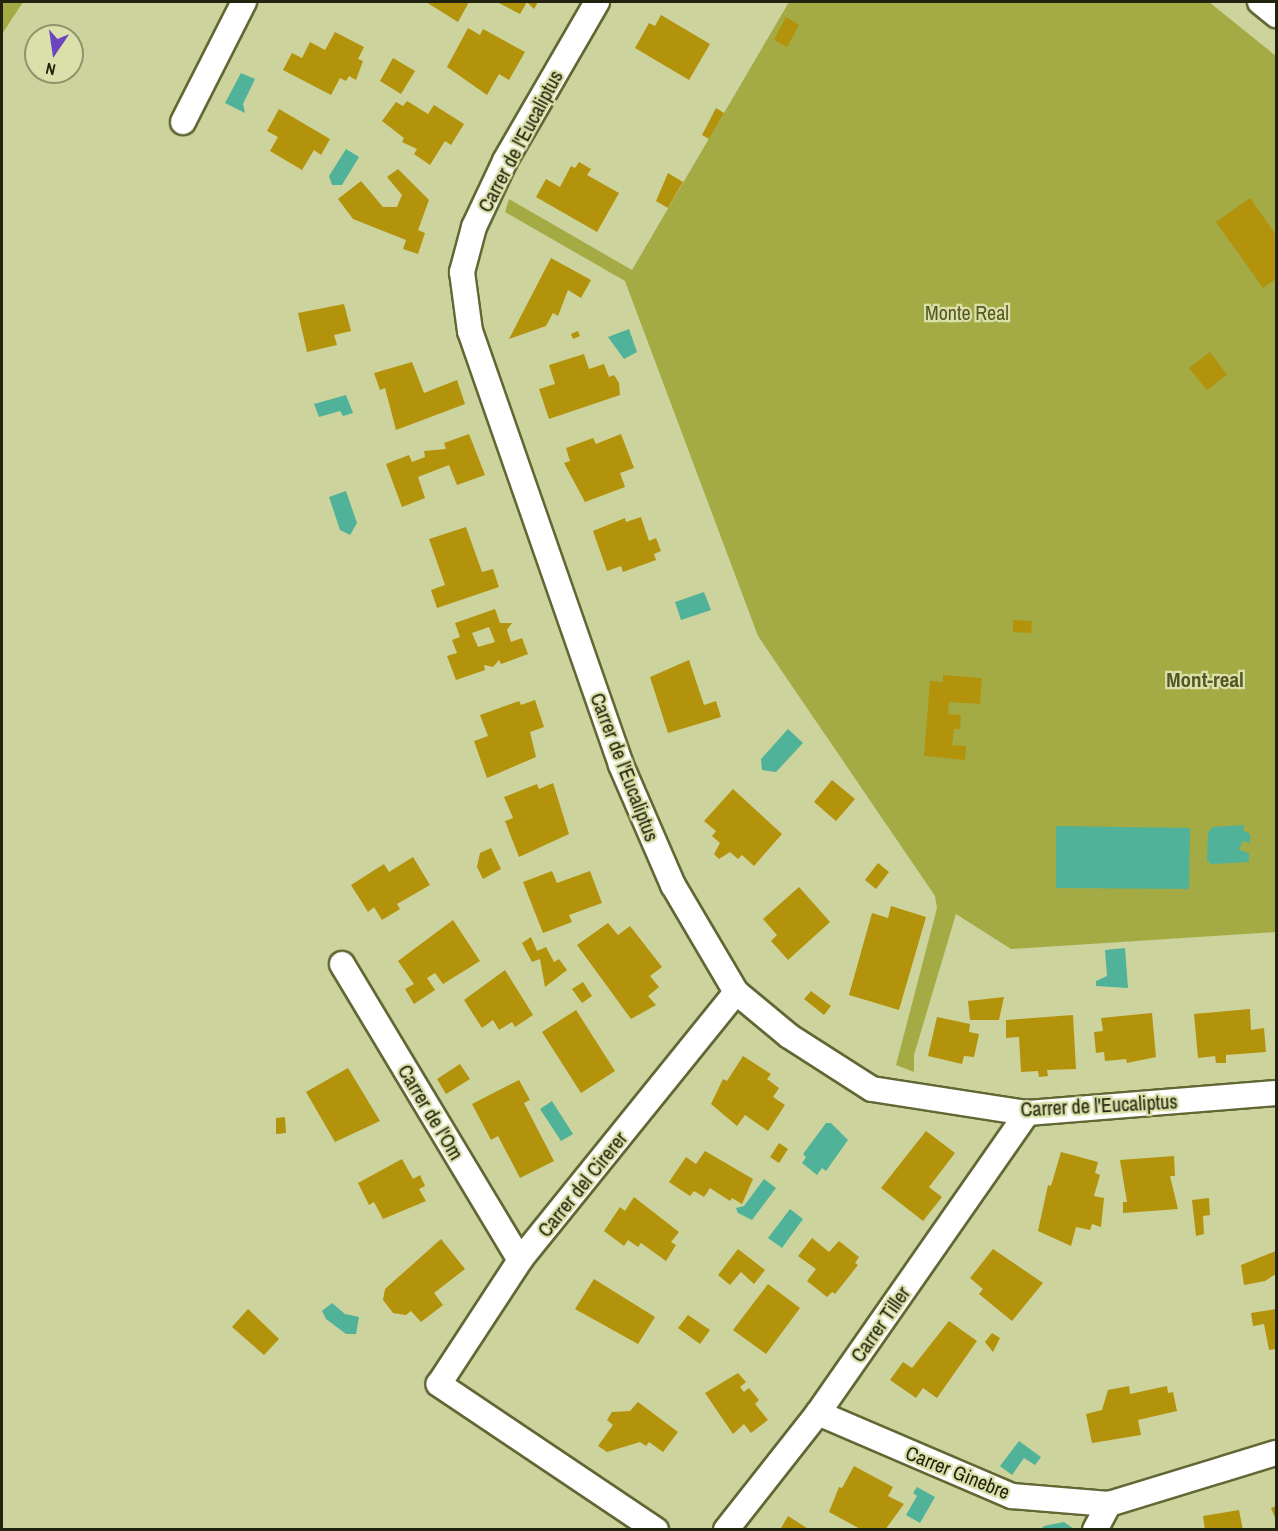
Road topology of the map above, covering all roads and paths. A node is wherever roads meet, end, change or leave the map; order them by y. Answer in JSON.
{"nodes":[{"id":1,"x":244,"y":2,"type":"edge"},
{"id":2,"x":597,"y":2,"type":"edge"},
{"id":3,"x":1260,"y":2,"type":"edge"},
{"id":4,"x":1276,"y":15,"type":"edge"},
{"id":5,"x":183,"y":122,"type":"dead end"},
{"id":6,"x":342,"y":964,"type":"dead end"},
{"id":7,"x":736,"y":992,"type":"junction"},
{"id":8,"x":1276,"y":1093,"type":"edge"},
{"id":9,"x":1027,"y":1113,"type":"junction"},
{"id":10,"x":520,"y":1260,"type":"junction"},
{"id":11,"x":818,"y":1413,"type":"junction"},
{"id":12,"x":1276,"y":1453,"type":"edge"},
{"id":13,"x":1109,"y":1504,"type":"junction"},
{"id":14,"x":656,"y":1530,"type":"edge"},
{"id":15,"x":726,"y":1530,"type":"edge"},
{"id":16,"x":1095,"y":1530,"type":"edge"}],
"edges":[{"from":1,"to":5,"type":"street"},
{"from":2,"to":7,"type":"street","name":"Carrer de l'Eucaliptus"},
{"from":3,"to":4,"type":"street"},
{"from":6,"to":10,"type":"street","name":"Carrer de l'Om"},
{"from":7,"to":9,"type":"street","name":"Carrer de l'Eucaliptus"},
{"from":7,"to":10,"type":"street","name":"Carrer del Cirerer"},
{"from":8,"to":9,"type":"street","name":"Carrer de l'Eucaliptus"},
{"from":9,"to":11,"type":"street","name":"Carrer Tiller"},
{"from":10,"to":14,"type":"street","name":"Carrer del Cirerer"},
{"from":11,"to":13,"type":"street","name":"Carrer Ginebre"},
{"from":11,"to":15,"type":"street","name":"Carrer Tiller"},
{"from":12,"to":13,"type":"street","name":"Carrer Ginebre"},
{"from":13,"to":16,"type":"street"}]}
